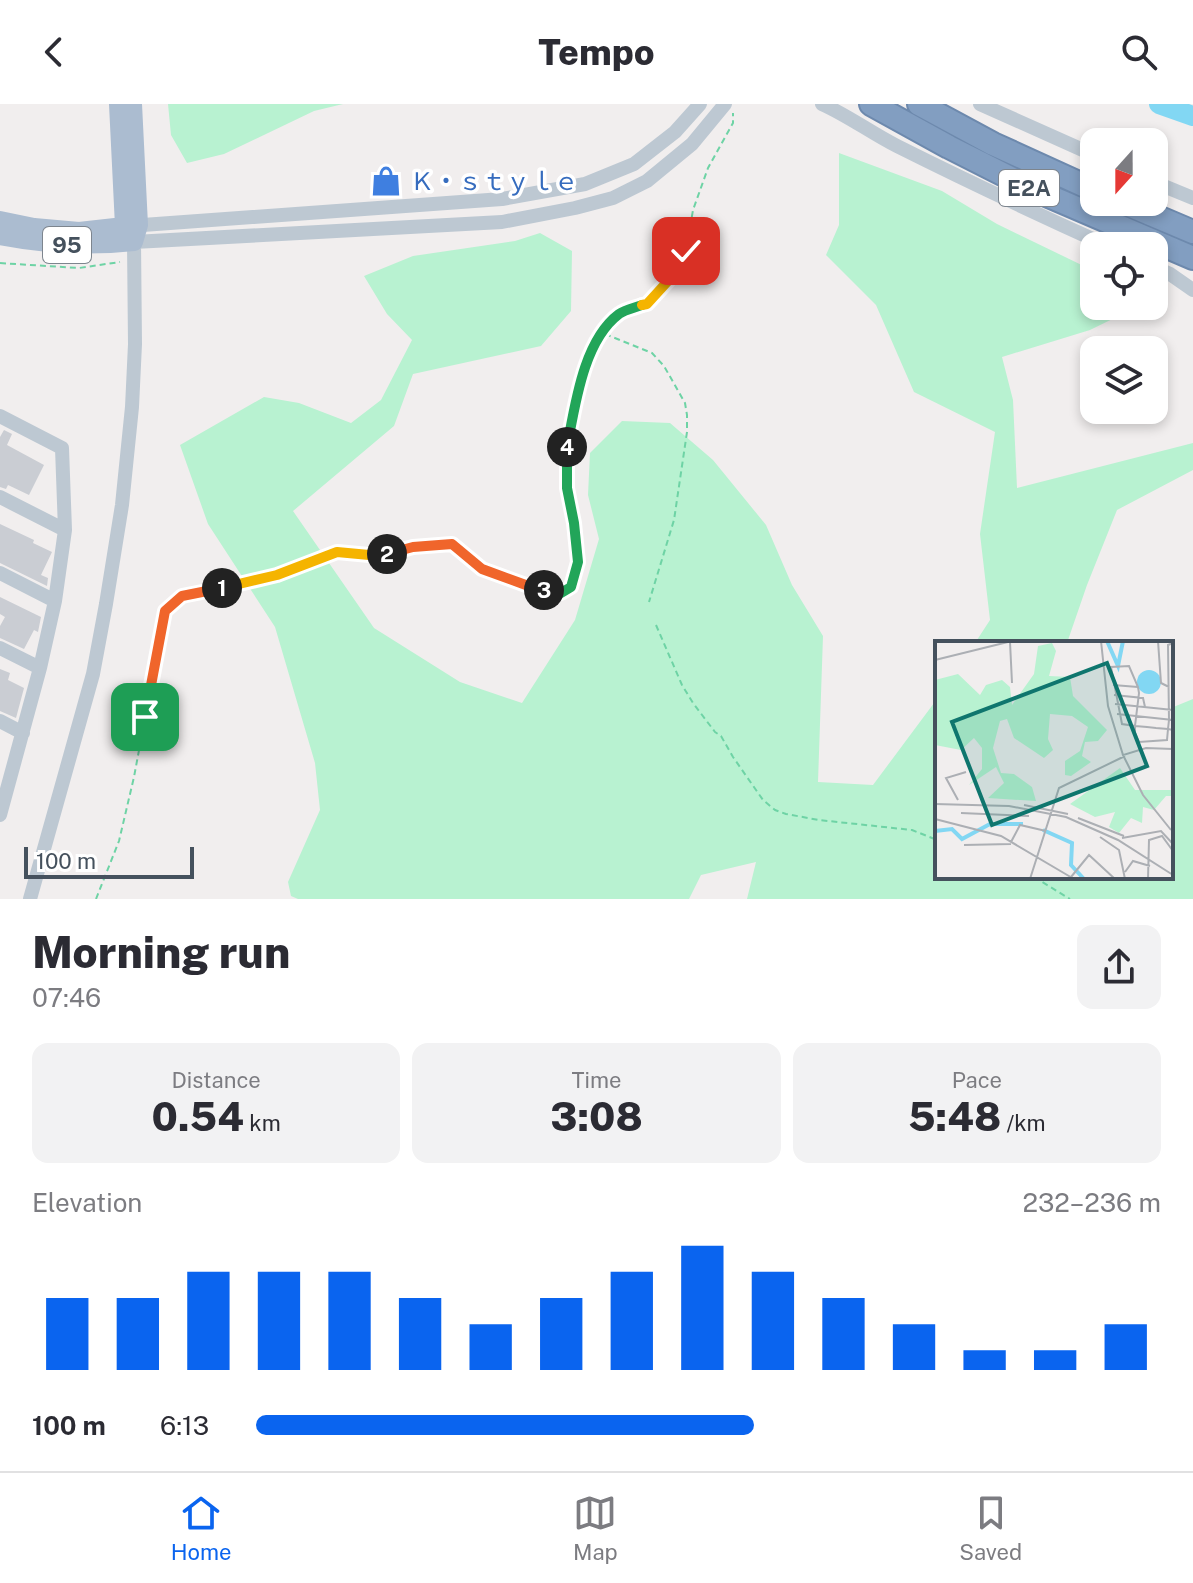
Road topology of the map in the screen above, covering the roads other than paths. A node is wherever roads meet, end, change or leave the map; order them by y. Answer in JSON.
{"nodes":[{"id":1,"x":118,"y":104,"type":"edge"},
{"id":2,"x":133,"y":104,"type":"edge"},
{"id":3,"x":700,"y":104,"type":"edge"},
{"id":4,"x":725,"y":104,"type":"edge"},
{"id":5,"x":822,"y":104,"type":"edge"},
{"id":6,"x":871,"y":104,"type":"edge"},
{"id":7,"x":919,"y":104,"type":"edge"},
{"id":8,"x":980,"y":104,"type":"edge"},
{"id":9,"x":1080,"y":149,"type":"edge"},
{"id":10,"x":1080,"y":184,"type":"edge"},
{"id":11,"x":1168,"y":188,"type":"edge"},
{"id":12,"x":1193,"y":198,"type":"edge"},
{"id":13,"x":1155,"y":216,"type":"edge"},
{"id":14,"x":0,"y":220,"type":"edge"},
{"id":15,"x":133,"y":231,"type":"junction"},
{"id":16,"x":1193,"y":232,"type":"edge"},
{"id":17,"x":1080,"y":233,"type":"edge"},
{"id":18,"x":0,"y":236,"type":"edge"},
{"id":19,"x":1193,"y":258,"type":"edge"},
{"id":20,"x":1168,"y":273,"type":"edge"},
{"id":21,"x":1193,"y":290,"type":"edge"},
{"id":22,"x":0,"y":416,"type":"edge"},
{"id":23,"x":0,"y":497,"type":"edge"},
{"id":24,"x":65,"y":530,"type":"junction"},
{"id":25,"x":0,"y":573,"type":"edge"},
{"id":26,"x":55,"y":601,"type":"junction"},
{"id":27,"x":0,"y":648,"type":"edge"},
{"id":28,"x":40,"y":668,"type":"junction"},
{"id":29,"x":0,"y":721,"type":"edge"},
{"id":30,"x":23,"y":733,"type":"junction"},
{"id":31,"x":2,"y":797,"type":"edge"},
{"id":32,"x":0,"y":815,"type":"edge"},
{"id":33,"x":30,"y":899,"type":"edge"}],
"edges":[{"from":1,"to":15,"type":"main road","number":"95"},
{"from":2,"to":15,"type":"main road"},
{"from":3,"to":15,"type":"street"},
{"from":4,"to":15,"type":"street"},
{"from":5,"to":17,"type":"street"},
{"from":6,"to":19,"type":"highway","number":"E2A"},
{"from":7,"to":10,"type":"highway","number":"E2A"},
{"from":8,"to":9,"type":"street"},
{"from":11,"to":12,"type":"street"},
{"from":13,"to":16,"type":"highway"},
{"from":14,"to":15,"type":"main road","number":"95"},
{"from":15,"to":18,"type":"main road","number":"95"},
{"from":15,"to":33,"type":"street"},
{"from":20,"to":21,"type":"street"},
{"from":22,"to":24,"type":"street"},
{"from":23,"to":24,"type":"street"},
{"from":24,"to":26,"type":"street"},
{"from":25,"to":26,"type":"street"},
{"from":26,"to":28,"type":"street"},
{"from":27,"to":28,"type":"street"},
{"from":28,"to":30,"type":"street"},
{"from":29,"to":30,"type":"street"},
{"from":30,"to":31,"type":"street"},
{"from":31,"to":32,"type":"street"}]}
